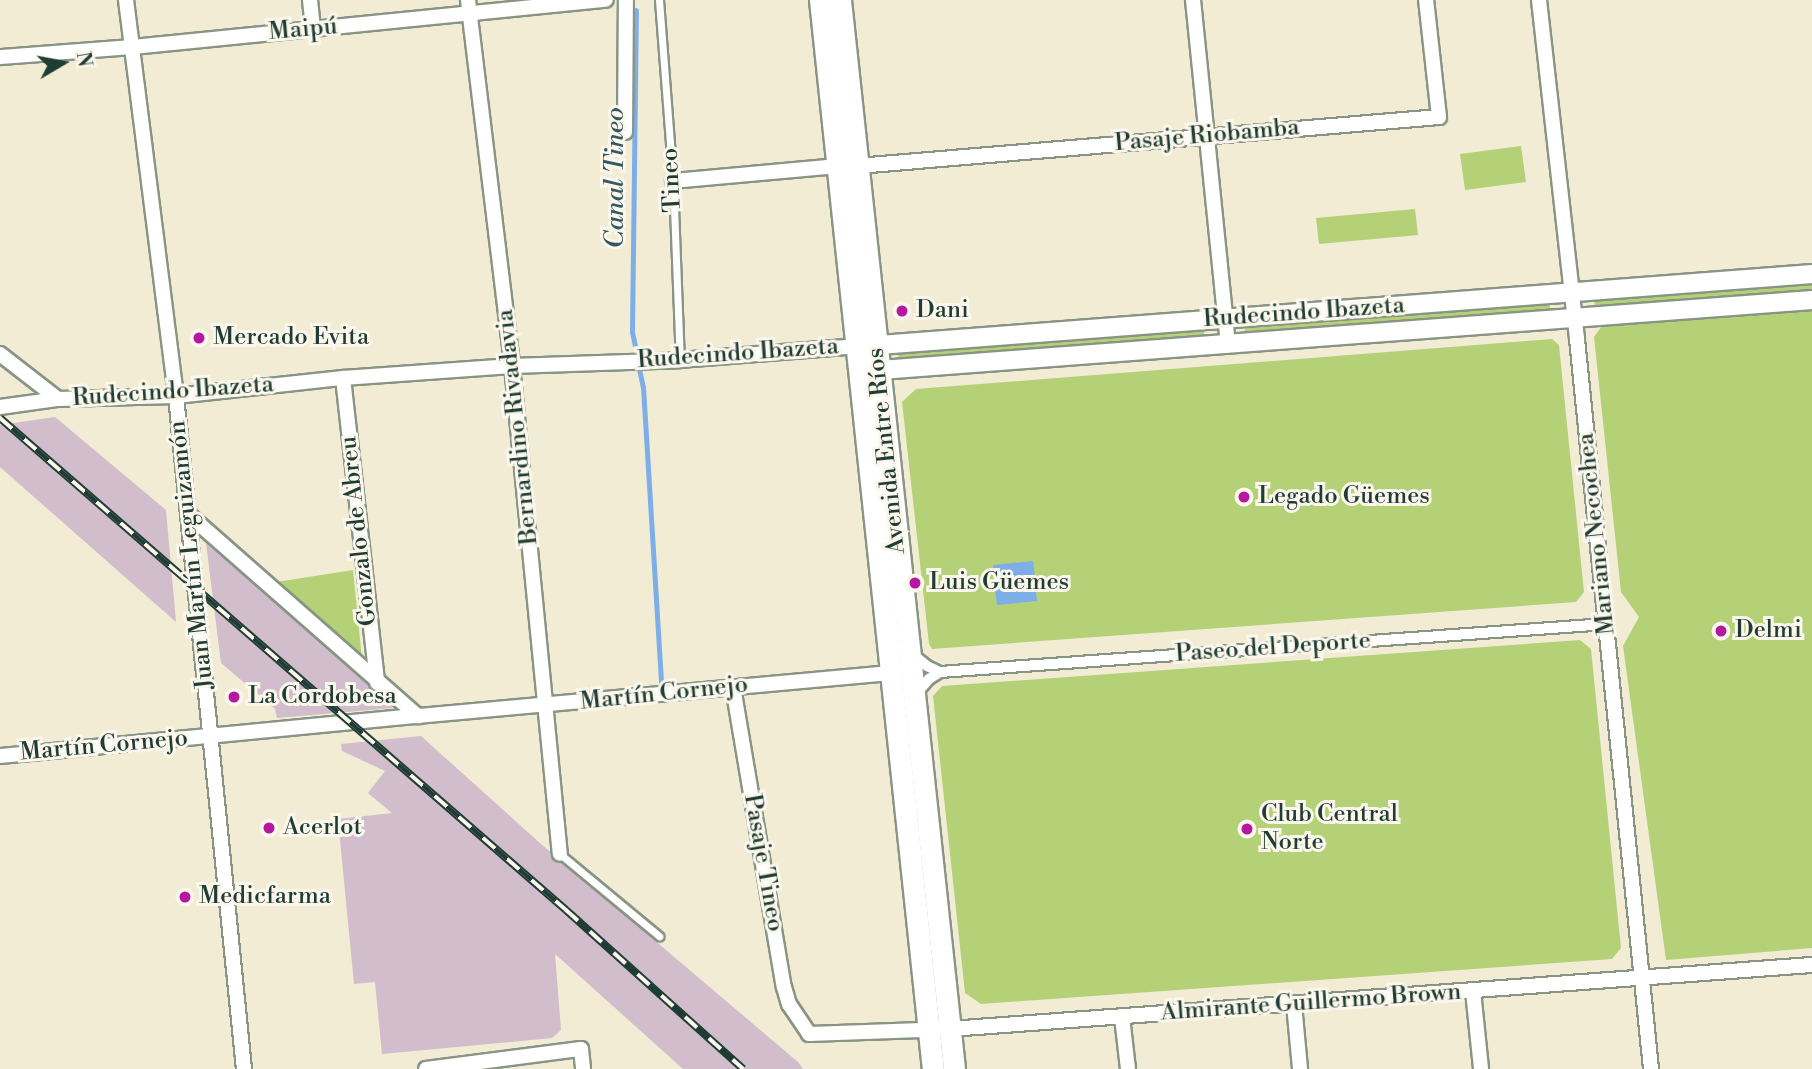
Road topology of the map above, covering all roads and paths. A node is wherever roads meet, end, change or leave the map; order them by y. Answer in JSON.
{"nodes":[{"id":1,"x":126,"y":0,"type":"edge"},
{"id":2,"x":310,"y":0,"type":"edge"},
{"id":3,"x":606,"y":0,"type":"edge"},
{"id":4,"x":626,"y":0,"type":"edge"},
{"id":5,"x":659,"y":0,"type":"edge"},
{"id":6,"x":820,"y":0,"type":"edge"},
{"id":7,"x":840,"y":0,"type":"edge"},
{"id":8,"x":1193,"y":0,"type":"edge"},
{"id":9,"x":1426,"y":0,"type":"edge"},
{"id":10,"x":1539,"y":0,"type":"edge"},
{"id":11,"x":469,"y":8,"type":"edge"},
{"id":12,"x":313,"y":29,"type":"junction"},
{"id":13,"x":132,"y":47,"type":"junction"},
{"id":14,"x":0,"y":57,"type":"edge"},
{"id":15,"x":625,"y":132,"type":"dead end"},
{"id":16,"x":1207,"y":135,"type":"junction"},
{"id":17,"x":848,"y":166,"type":"junction"},
{"id":18,"x":673,"y":181,"type":"junction"},
{"id":19,"x":1812,"y":274,"type":"edge"},
{"id":20,"x":1570,"y":293,"type":"junction"},
{"id":21,"x":1812,"y":300,"type":"edge"},
{"id":22,"x":1574,"y":318,"type":"junction"},
{"id":23,"x":1225,"y":319,"type":"junction"},
{"id":24,"x":1228,"y":345,"type":"junction"},
{"id":25,"x":866,"y":346,"type":"junction"},
{"id":26,"x":0,"y":354,"type":"edge"},
{"id":27,"x":680,"y":360,"type":"junction"},
{"id":28,"x":512,"y":366,"type":"junction"},
{"id":29,"x":869,"y":371,"type":"junction"},
{"id":30,"x":343,"y":378,"type":"junction"},
{"id":31,"x":176,"y":396,"type":"junction"},
{"id":32,"x":58,"y":399,"type":"junction"},
{"id":33,"x":0,"y":407,"type":"edge"},
{"id":34,"x":189,"y":515,"type":"junction"},
{"id":35,"x":1605,"y":624,"type":"junction"},
{"id":36,"x":909,"y":648,"type":"junction"},
{"id":37,"x":901,"y":671,"type":"junction"},
{"id":38,"x":940,"y":671,"type":"junction"},
{"id":39,"x":377,"y":683,"type":"junction"},
{"id":40,"x":733,"y":687,"type":"junction"},
{"id":41,"x":914,"y":699,"type":"junction"},
{"id":42,"x":548,"y":705,"type":"junction"},
{"id":43,"x":418,"y":716,"type":"junction"},
{"id":44,"x":209,"y":737,"type":"junction"},
{"id":45,"x":0,"y":756,"type":"edge"},
{"id":46,"x":561,"y":854,"type":"joint"},
{"id":47,"x":659,"y":936,"type":"dead end"},
{"id":48,"x":1812,"y":965,"type":"edge"},
{"id":49,"x":1643,"y":975,"type":"junction"},
{"id":50,"x":1472,"y":990,"type":"junction"},
{"id":51,"x":1294,"y":1003,"type":"junction"},
{"id":52,"x":1122,"y":1017,"type":"junction"},
{"id":53,"x":939,"y":1030,"type":"junction"},
{"id":54,"x":809,"y":1034,"type":"joint"},
{"id":55,"x":452,"y":1068,"type":"edge"},
{"id":56,"x":244,"y":1069,"type":"edge"},
{"id":57,"x":426,"y":1069,"type":"edge"},
{"id":58,"x":583,"y":1069,"type":"edge"},
{"id":59,"x":933,"y":1069,"type":"edge"},
{"id":60,"x":954,"y":1069,"type":"edge"},
{"id":61,"x":1128,"y":1069,"type":"edge"},
{"id":62,"x":1300,"y":1069,"type":"edge"},
{"id":63,"x":1481,"y":1069,"type":"edge"},
{"id":64,"x":1651,"y":1069,"type":"edge"}],
"edges":[{"from":1,"to":13,"type":"street","name":"Juan Martín Leguizamón"},
{"from":2,"to":12,"type":"street"},
{"from":3,"to":11,"type":"street","name":"Maipú"},
{"from":4,"to":15,"type":"street"},
{"from":5,"to":18,"type":"lane","name":"Tineo"},
{"from":6,"to":17,"type":"main road","name":"Avenida Entre Ríos"},
{"from":7,"to":17,"type":"main road","name":"Avenida Entre Ríos"},
{"from":8,"to":16,"type":"street"},
{"from":9,"to":16,"type":"street","name":"Pasaje Riobamba"},
{"from":10,"to":20,"type":"street","name":"Mariano Necochea"},
{"from":11,"to":12,"type":"street","name":"Maipú"},
{"from":11,"to":28,"type":"street","name":"Bernardino Rivadavia"},
{"from":12,"to":13,"type":"street","name":"Maipú"},
{"from":13,"to":14,"type":"street","name":"Maipú"},
{"from":13,"to":31,"type":"street","name":"Juan Martín Leguizamón"},
{"from":16,"to":17,"type":"street","name":"Pasaje Riobamba"},
{"from":16,"to":23,"type":"street"},
{"from":17,"to":18,"type":"street","name":"Pasaje Riobamba"},
{"from":17,"to":25,"type":"main road","name":"Avenida Entre Ríos"},
{"from":18,"to":27,"type":"lane","name":"Tineo"},
{"from":19,"to":20,"type":"street","name":"Rudecindo Ibazeta"},
{"from":20,"to":22,"type":"street","name":"Mariano Necochea"},
{"from":20,"to":23,"type":"street","name":"Rudecindo Ibazeta"},
{"from":21,"to":22,"type":"street","name":"Rudecindo Ibazeta"},
{"from":22,"to":24,"type":"street","name":"Rudecindo Ibazeta"},
{"from":22,"to":35,"type":"street","name":"Mariano Necochea"},
{"from":23,"to":24,"type":"street"},
{"from":23,"to":25,"type":"street","name":"Rudecindo Ibazeta"},
{"from":24,"to":29,"type":"street","name":"Rudecindo Ibazeta"},
{"from":25,"to":27,"type":"street","name":"Rudecindo Ibazeta"},
{"from":25,"to":29,"type":"main road","name":"Avenida Entre Ríos"},
{"from":26,"to":32,"type":"street"},
{"from":27,"to":28,"type":"street","name":"Rudecindo Ibazeta"},
{"from":28,"to":30,"type":"street","name":"Rudecindo Ibazeta"},
{"from":28,"to":42,"type":"street","name":"Bernardino Rivadavia"},
{"from":29,"to":36,"type":"main road","name":"Avenida Entre Ríos"},
{"from":29,"to":37,"type":"main road","name":"Avenida Entre Ríos"},
{"from":30,"to":31,"type":"street","name":"Rudecindo Ibazeta"},
{"from":30,"to":39,"type":"street","name":"Gonzalo de Abreu"},
{"from":31,"to":32,"type":"street","name":"Rudecindo Ibazeta"},
{"from":31,"to":34,"type":"street","name":"Juan Martín Leguizamón"},
{"from":32,"to":33,"type":"street","name":"Rudecindo Ibazeta"},
{"from":34,"to":39,"type":"street"},
{"from":34,"to":44,"type":"street","name":"Juan Martín Leguizamón"},
{"from":35,"to":38,"type":"street","name":"Paseo del Deporte"},
{"from":35,"to":49,"type":"street","name":"Mariano Necochea"},
{"from":36,"to":37,"type":"main road","name":"Avenida Entre Ríos"},
{"from":36,"to":38,"type":"street"},
{"from":37,"to":40,"type":"street","name":"Martín Cornejo"},
{"from":37,"to":41,"type":"main road","name":"Avenida Entre Ríos"},
{"from":37,"to":53,"type":"main road","name":"Avenida Entre Ríos"},
{"from":38,"to":41,"type":"street"},
{"from":39,"to":43,"type":"street"},
{"from":40,"to":42,"type":"street","name":"Martín Cornejo"},
{"from":40,"to":54,"type":"street","name":"Pasaje Tineo"},
{"from":41,"to":53,"type":"main road","name":"Avenida Entre Ríos"},
{"from":42,"to":43,"type":"street","name":"Martín Cornejo"},
{"from":42,"to":46,"type":"street","name":"Bernardino Rivadavia"},
{"from":43,"to":44,"type":"street","name":"Martín Cornejo"},
{"from":44,"to":45,"type":"street","name":"Martín Cornejo"},
{"from":44,"to":56,"type":"street","name":"Juan Martín Leguizamón"},
{"from":46,"to":47,"type":"lane"},
{"from":48,"to":49,"type":"street","name":"Almirante Guillermo Brown"},
{"from":49,"to":50,"type":"street","name":"Almirante Guillermo Brown"},
{"from":49,"to":64,"type":"street","name":"Mariano Necochea"},
{"from":50,"to":51,"type":"street","name":"Almirante Guillermo Brown"},
{"from":50,"to":63,"type":"street"},
{"from":51,"to":52,"type":"street","name":"Almirante Guillermo Brown"},
{"from":51,"to":62,"type":"street"},
{"from":52,"to":53,"type":"street","name":"Almirante Guillermo Brown"},
{"from":52,"to":61,"type":"street"},
{"from":53,"to":54,"type":"street","name":"Almirante Guillermo Brown"},
{"from":53,"to":59,"type":"main road","name":"Avenida Entre Ríos"},
{"from":53,"to":60,"type":"main road","name":"Avenida Entre Ríos"},
{"from":55,"to":57,"type":"street"},
{"from":55,"to":58,"type":"street"}]}
